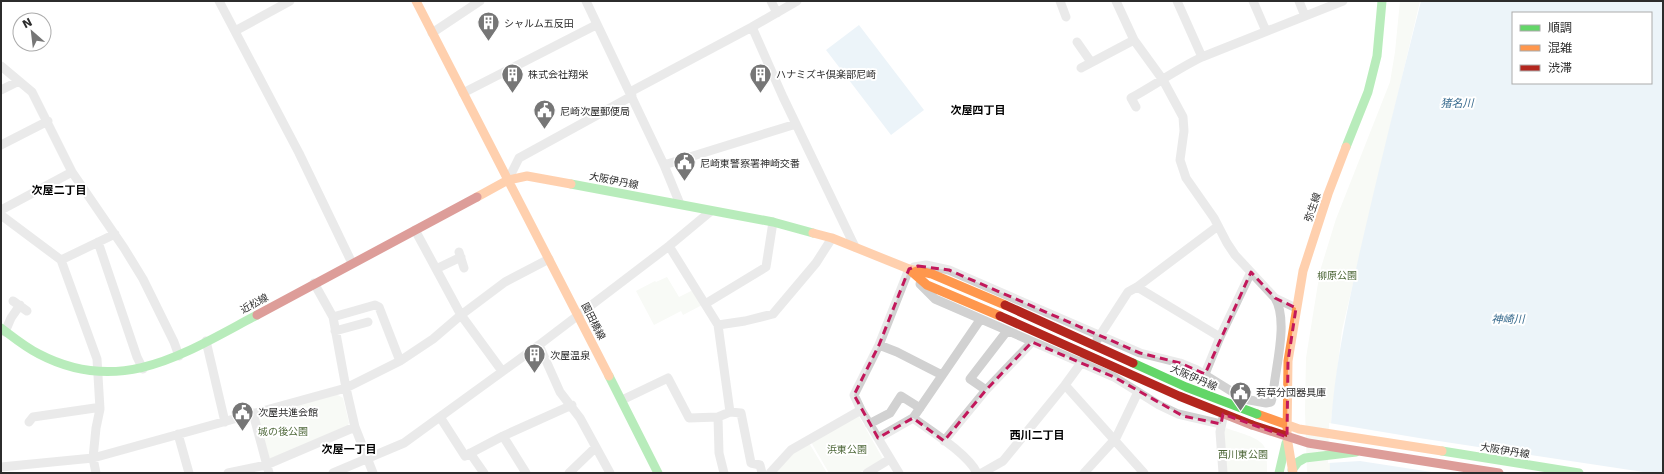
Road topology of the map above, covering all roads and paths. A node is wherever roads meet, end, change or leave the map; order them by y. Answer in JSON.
{"nodes":[{"id":1,"x":219,"y":1,"type":"edge"},
{"id":2,"x":290,"y":1,"type":"edge"},
{"id":3,"x":416,"y":1,"type":"edge"},
{"id":4,"x":480,"y":1,"type":"edge"},
{"id":5,"x":586,"y":1,"type":"edge"},
{"id":6,"x":771,"y":1,"type":"edge"},
{"id":7,"x":797,"y":1,"type":"edge"},
{"id":8,"x":1060,"y":1,"type":"edge"},
{"id":9,"x":1116,"y":1,"type":"edge"},
{"id":10,"x":1177,"y":1,"type":"edge"},
{"id":11,"x":1253,"y":1,"type":"edge"},
{"id":12,"x":1299,"y":1,"type":"edge"},
{"id":13,"x":1343,"y":1,"type":"edge"},
{"id":14,"x":1382,"y":1,"type":"edge"},
{"id":15,"x":777,"y":13,"type":"junction"},
{"id":16,"x":1305,"y":16,"type":"junction"},
{"id":17,"x":1066,"y":17,"type":"dead end"},
{"id":18,"x":596,"y":25,"type":"junction"},
{"id":19,"x":752,"y":27,"type":"junction"},
{"id":20,"x":235,"y":31,"type":"junction"},
{"id":21,"x":1266,"y":31,"type":"junction"},
{"id":22,"x":432,"y":33,"type":"junction"},
{"id":23,"x":1134,"y":40,"type":"junction"},
{"id":24,"x":1077,"y":42,"type":"dead end"},
{"id":25,"x":1202,"y":57,"type":"junction"},
{"id":26,"x":1091,"y":62,"type":"junction"},
{"id":27,"x":1,"y":66,"type":"edge"},
{"id":28,"x":1081,"y":68,"type":"dead end"},
{"id":29,"x":1163,"y":80,"type":"junction"},
{"id":30,"x":20,"y":81,"type":"junction"},
{"id":31,"x":1,"y":90,"type":"edge"},
{"id":32,"x":463,"y":93,"type":"junction"},
{"id":33,"x":631,"y":94,"type":"junction"},
{"id":34,"x":1136,"y":107,"type":"dead end"},
{"id":35,"x":48,"y":121,"type":"junction"},
{"id":36,"x":796,"y":124,"type":"junction"},
{"id":37,"x":1,"y":145,"type":"edge"},
{"id":38,"x":664,"y":165,"type":"junction"},
{"id":39,"x":72,"y":172,"type":"junction"},
{"id":40,"x":508,"y":180,"type":"junction"},
{"id":41,"x":680,"y":204,"type":"junction"},
{"id":42,"x":1,"y":210,"type":"edge"},
{"id":43,"x":711,"y":211,"type":"junction"},
{"id":44,"x":1,"y":215,"type":"edge"},
{"id":45,"x":773,"y":222,"type":"junction"},
{"id":46,"x":1218,"y":226,"type":"junction"},
{"id":47,"x":415,"y":230,"type":"junction"},
{"id":48,"x":114,"y":234,"type":"junction"},
{"id":49,"x":832,"y":238,"type":"junction"},
{"id":50,"x":98,"y":242,"type":"junction"},
{"id":51,"x":669,"y":246,"type":"junction"},
{"id":52,"x":855,"y":246,"type":"junction"},
{"id":53,"x":549,"y":259,"type":"junction"},
{"id":54,"x":61,"y":260,"type":"junction"},
{"id":55,"x":352,"y":263,"type":"junction"},
{"id":56,"x":464,"y":268,"type":"dead end"},
{"id":57,"x":436,"y":269,"type":"junction"},
{"id":58,"x":909,"y":269,"type":"junction"},
{"id":59,"x":1251,"y":272,"type":"junction"},
{"id":60,"x":314,"y":283,"type":"junction"},
{"id":61,"x":1137,"y":287,"type":"junction"},
{"id":62,"x":1275,"y":298,"type":"junction"},
{"id":63,"x":705,"y":304,"type":"junction"},
{"id":64,"x":20,"y":306,"type":"dead end"},
{"id":65,"x":1296,"y":308,"type":"junction"},
{"id":66,"x":578,"y":314,"type":"junction"},
{"id":67,"x":461,"y":315,"type":"junction"},
{"id":68,"x":333,"y":317,"type":"junction"},
{"id":69,"x":980,"y":320,"type":"junction"},
{"id":70,"x":368,"y":322,"type":"dead end"},
{"id":71,"x":718,"y":325,"type":"junction"},
{"id":72,"x":335,"y":331,"type":"junction"},
{"id":73,"x":1006,"y":331,"type":"junction"},
{"id":74,"x":2,"y":333,"type":"edge"},
{"id":75,"x":1100,"y":336,"type":"junction"},
{"id":76,"x":1220,"y":337,"type":"junction"},
{"id":77,"x":206,"y":341,"type":"junction"},
{"id":78,"x":1032,"y":342,"type":"junction"},
{"id":79,"x":539,"y":345,"type":"junction"},
{"id":80,"x":879,"y":345,"type":"junction"},
{"id":81,"x":179,"y":356,"type":"junction"},
{"id":82,"x":400,"y":361,"type":"junction"},
{"id":83,"x":1081,"y":364,"type":"junction"},
{"id":84,"x":142,"y":369,"type":"junction"},
{"id":85,"x":98,"y":370,"type":"junction"},
{"id":86,"x":502,"y":371,"type":"junction"},
{"id":87,"x":1205,"y":374,"type":"junction"},
{"id":88,"x":942,"y":375,"type":"junction"},
{"id":89,"x":1065,"y":385,"type":"junction"},
{"id":90,"x":346,"y":388,"type":"junction"},
{"id":91,"x":986,"y":390,"type":"junction"},
{"id":92,"x":1138,"y":392,"type":"junction"},
{"id":93,"x":1233,"y":393,"type":"junction"},
{"id":94,"x":622,"y":400,"type":"junction"},
{"id":95,"x":572,"y":405,"type":"junction"},
{"id":96,"x":920,"y":408,"type":"junction"},
{"id":97,"x":100,"y":409,"type":"junction"},
{"id":98,"x":861,"y":410,"type":"junction"},
{"id":99,"x":730,"y":412,"type":"junction"},
{"id":100,"x":253,"y":414,"type":"junction"},
{"id":101,"x":440,"y":417,"type":"junction"},
{"id":102,"x":718,"y":417,"type":"junction"},
{"id":103,"x":913,"y":418,"type":"junction"},
{"id":104,"x":29,"y":422,"type":"dead end"},
{"id":105,"x":225,"y":422,"type":"junction"},
{"id":106,"x":869,"y":424,"type":"junction"},
{"id":107,"x":1221,"y":424,"type":"junction"},
{"id":108,"x":1288,"y":426,"type":"junction"},
{"id":109,"x":355,"y":427,"type":"junction"},
{"id":110,"x":178,"y":434,"type":"junction"},
{"id":111,"x":503,"y":436,"type":"junction"},
{"id":112,"x":1287,"y":437,"type":"junction"},
{"id":113,"x":878,"y":438,"type":"junction"},
{"id":114,"x":944,"y":441,"type":"junction"},
{"id":115,"x":1114,"y":441,"type":"junction"},
{"id":116,"x":596,"y":447,"type":"junction"},
{"id":117,"x":1358,"y":451,"type":"junction"},
{"id":118,"x":470,"y":453,"type":"junction"},
{"id":119,"x":93,"y":458,"type":"junction"},
{"id":120,"x":368,"y":459,"type":"junction"},
{"id":121,"x":890,"y":459,"type":"junction"},
{"id":122,"x":1,"y":467,"type":"edge"},
{"id":123,"x":38,"y":468,"type":"edge"},
{"id":124,"x":267,"y":469,"type":"edge"},
{"id":125,"x":1293,"y":471,"type":"edge"},
{"id":126,"x":1086,"y":472,"type":"edge"},
{"id":127,"x":96,"y":473,"type":"edge"},
{"id":128,"x":189,"y":473,"type":"edge"},
{"id":129,"x":228,"y":473,"type":"edge"},
{"id":130,"x":333,"y":473,"type":"edge"},
{"id":131,"x":373,"y":473,"type":"edge"},
{"id":132,"x":484,"y":473,"type":"edge"},
{"id":133,"x":526,"y":473,"type":"edge"},
{"id":134,"x":569,"y":473,"type":"edge"},
{"id":135,"x":610,"y":473,"type":"edge"},
{"id":136,"x":658,"y":473,"type":"edge"},
{"id":137,"x":724,"y":473,"type":"edge"},
{"id":138,"x":762,"y":473,"type":"edge"},
{"id":139,"x":770,"y":473,"type":"edge"},
{"id":140,"x":867,"y":473,"type":"edge"},
{"id":141,"x":899,"y":473,"type":"edge"},
{"id":142,"x":977,"y":473,"type":"edge"},
{"id":143,"x":982,"y":473,"type":"edge"},
{"id":144,"x":1144,"y":473,"type":"edge"},
{"id":145,"x":1223,"y":473,"type":"edge"},
{"id":146,"x":1279,"y":473,"type":"edge"},
{"id":147,"x":1499,"y":473,"type":"edge"},
{"id":148,"x":1579,"y":473,"type":"edge"}],
"edges":[{"from":1,"to":20,"type":"street"},
{"from":2,"to":20,"type":"street"},
{"from":3,"to":22,"type":"main road"},
{"from":4,"to":22,"type":"street"},
{"from":5,"to":18,"type":"street"},
{"from":6,"to":15,"type":"street"},
{"from":7,"to":15,"type":"street"},
{"from":8,"to":17,"type":"street"},
{"from":9,"to":23,"type":"street"},
{"from":10,"to":25,"type":"street"},
{"from":11,"to":21,"type":"street"},
{"from":12,"to":16,"type":"street"},
{"from":13,"to":16,"type":"street"},
{"from":14,"to":65,"type":"main road","name":"弥生線"},
{"from":15,"to":19,"type":"street"},
{"from":16,"to":21,"type":"street"},
{"from":18,"to":32,"type":"street"},
{"from":18,"to":33,"type":"street"},
{"from":19,"to":33,"type":"street"},
{"from":19,"to":36,"type":"street"},
{"from":20,"to":55,"type":"street"},
{"from":21,"to":25,"type":"street"},
{"from":22,"to":32,"type":"main road"},
{"from":23,"to":26,"type":"street"},
{"from":23,"to":29,"type":"street"},
{"from":24,"to":26,"type":"street"},
{"from":25,"to":29,"type":"street"},
{"from":26,"to":28,"type":"street"},
{"from":27,"to":30,"type":"street"},
{"from":29,"to":34,"type":"street"},
{"from":29,"to":46,"type":"street"},
{"from":30,"to":31,"type":"street"},
{"from":30,"to":35,"type":"street"},
{"from":32,"to":40,"type":"main road"},
{"from":33,"to":38,"type":"street"},
{"from":33,"to":40,"type":"street"},
{"from":35,"to":37,"type":"street"},
{"from":35,"to":39,"type":"street"},
{"from":36,"to":38,"type":"street"},
{"from":36,"to":52,"type":"street"},
{"from":38,"to":41,"type":"street"},
{"from":39,"to":42,"type":"street"},
{"from":39,"to":48,"type":"street"},
{"from":40,"to":41,"type":"main road","name":"大阪伊丹線"},
{"from":40,"to":47,"type":"main road","name":"近松線"},
{"from":40,"to":53,"type":"main road","name":"園田橋線"},
{"from":41,"to":43,"type":"main road","name":"大阪伊丹線"},
{"from":43,"to":45,"type":"main road","name":"大阪伊丹線"},
{"from":43,"to":51,"type":"street"},
{"from":44,"to":54,"type":"street"},
{"from":45,"to":49,"type":"main road","name":"大阪伊丹線"},
{"from":45,"to":63,"type":"street"},
{"from":46,"to":59,"type":"street"},
{"from":46,"to":61,"type":"street"},
{"from":47,"to":55,"type":"main road","name":"近松線"},
{"from":47,"to":57,"type":"street"},
{"from":48,"to":50,"type":"street"},
{"from":48,"to":81,"type":"street"},
{"from":49,"to":52,"type":"main road","name":"大阪伊丹線"},
{"from":49,"to":71,"type":"street"},
{"from":50,"to":54,"type":"street"},
{"from":50,"to":84,"type":"street"},
{"from":51,"to":63,"type":"street"},
{"from":51,"to":66,"type":"street"},
{"from":52,"to":58,"type":"main road","name":"大阪伊丹線"},
{"from":53,"to":66,"type":"main road","name":"園田橋線"},
{"from":53,"to":67,"type":"street"},
{"from":54,"to":85,"type":"street"},
{"from":55,"to":60,"type":"main road","name":"近松線"},
{"from":56,"to":57,"type":"street"},
{"from":57,"to":67,"type":"street"},
{"from":58,"to":69,"type":"street"},
{"from":58,"to":75,"type":"street"},
{"from":58,"to":80,"type":"street"},
{"from":58,"to":108,"type":"main road","name":"大阪伊丹線","bridge":true},
{"from":58,"to":112,"type":"main road","name":"大阪伊丹線","bridge":true},
{"from":59,"to":62,"type":"street"},
{"from":59,"to":76,"type":"street"},
{"from":60,"to":68,"type":"street"},
{"from":60,"to":77,"type":"main road","name":"近松線"},
{"from":61,"to":75,"type":"street"},
{"from":61,"to":76,"type":"street"},
{"from":62,"to":65,"type":"street"},
{"from":62,"to":93,"type":"street"},
{"from":63,"to":71,"type":"street"},
{"from":64,"to":74,"type":"street"},
{"from":65,"to":108,"type":"main road","name":"弥生線"},
{"from":66,"to":79,"type":"street"},
{"from":66,"to":94,"type":"main road","name":"園田橋線"},
{"from":67,"to":82,"type":"street"},
{"from":67,"to":86,"type":"street"},
{"from":68,"to":72,"type":"street"},
{"from":68,"to":82,"type":"street"},
{"from":69,"to":73,"type":"street"},
{"from":69,"to":88,"type":"street"},
{"from":70,"to":72,"type":"street"},
{"from":71,"to":99,"type":"street"},
{"from":72,"to":90,"type":"street"},
{"from":73,"to":78,"type":"street"},
{"from":73,"to":91,"type":"street"},
{"from":74,"to":85,"type":"main road","name":"近松線"},
{"from":75,"to":83,"type":"street"},
{"from":75,"to":87,"type":"street"},
{"from":76,"to":87,"type":"street"},
{"from":77,"to":81,"type":"main road","name":"近松線"},
{"from":77,"to":105,"type":"street"},
{"from":78,"to":83,"type":"street"},
{"from":78,"to":91,"type":"street"},
{"from":79,"to":86,"type":"street"},
{"from":79,"to":95,"type":"street"},
{"from":80,"to":88,"type":"street"},
{"from":80,"to":98,"type":"street"},
{"from":81,"to":84,"type":"main road","name":"近松線"},
{"from":82,"to":90,"type":"street"},
{"from":83,"to":89,"type":"street"},
{"from":83,"to":92,"type":"street"},
{"from":84,"to":85,"type":"main road","name":"近松線"},
{"from":85,"to":97,"type":"street"},
{"from":86,"to":101,"type":"street"},
{"from":87,"to":93,"type":"street"},
{"from":88,"to":96,"type":"street"},
{"from":89,"to":115,"type":"street"},
{"from":89,"to":143,"type":"street"},
{"from":90,"to":100,"type":"street"},
{"from":90,"to":109,"type":"street"},
{"from":91,"to":114,"type":"street"},
{"from":92,"to":107,"type":"street"},
{"from":92,"to":115,"type":"street"},
{"from":93,"to":107,"type":"street"},
{"from":94,"to":102,"type":"street"},
{"from":94,"to":136,"type":"main road","name":"園田橋線"},
{"from":95,"to":111,"type":"street"},
{"from":95,"to":116,"type":"street"},
{"from":96,"to":103,"type":"street"},
{"from":96,"to":106,"type":"street"},
{"from":97,"to":104,"type":"street"},
{"from":97,"to":119,"type":"street"},
{"from":98,"to":106,"type":"street"},
{"from":98,"to":139,"type":"street"},
{"from":99,"to":102,"type":"street"},
{"from":99,"to":138,"type":"street"},
{"from":100,"to":105,"type":"street"},
{"from":100,"to":124,"type":"street"},
{"from":101,"to":118,"type":"street"},
{"from":101,"to":120,"type":"street"},
{"from":102,"to":137,"type":"street"},
{"from":103,"to":113,"type":"street"},
{"from":103,"to":114,"type":"street"},
{"from":105,"to":110,"type":"street"},
{"from":106,"to":113,"type":"street"},
{"from":107,"to":145,"type":"street"},
{"from":108,"to":112,"type":"main road","name":"弥生線"},
{"from":108,"to":148,"type":"main road","name":"大阪伊丹線"},
{"from":109,"to":120,"type":"street"},
{"from":109,"to":124,"type":"street"},
{"from":110,"to":119,"type":"street"},
{"from":110,"to":128,"type":"street"},
{"from":111,"to":118,"type":"street"},
{"from":111,"to":133,"type":"street"},
{"from":112,"to":117,"type":"main road","name":"大阪伊丹線"},
{"from":112,"to":125,"type":"main road"},
{"from":112,"to":146,"type":"main road"},
{"from":113,"to":121,"type":"street"},
{"from":114,"to":142,"type":"street"},
{"from":115,"to":126,"type":"street"},
{"from":115,"to":144,"type":"street"},
{"from":116,"to":134,"type":"street"},
{"from":116,"to":135,"type":"street"},
{"from":117,"to":125,"type":"main road"},
{"from":117,"to":147,"type":"main road","name":"大阪伊丹線"},
{"from":118,"to":132,"type":"street"},
{"from":119,"to":123,"type":"street"},
{"from":119,"to":127,"type":"street"},
{"from":120,"to":130,"type":"street"},
{"from":120,"to":131,"type":"street"},
{"from":121,"to":140,"type":"street"},
{"from":121,"to":141,"type":"street"},
{"from":122,"to":123,"type":"street"},
{"from":124,"to":129,"type":"street"}]}
